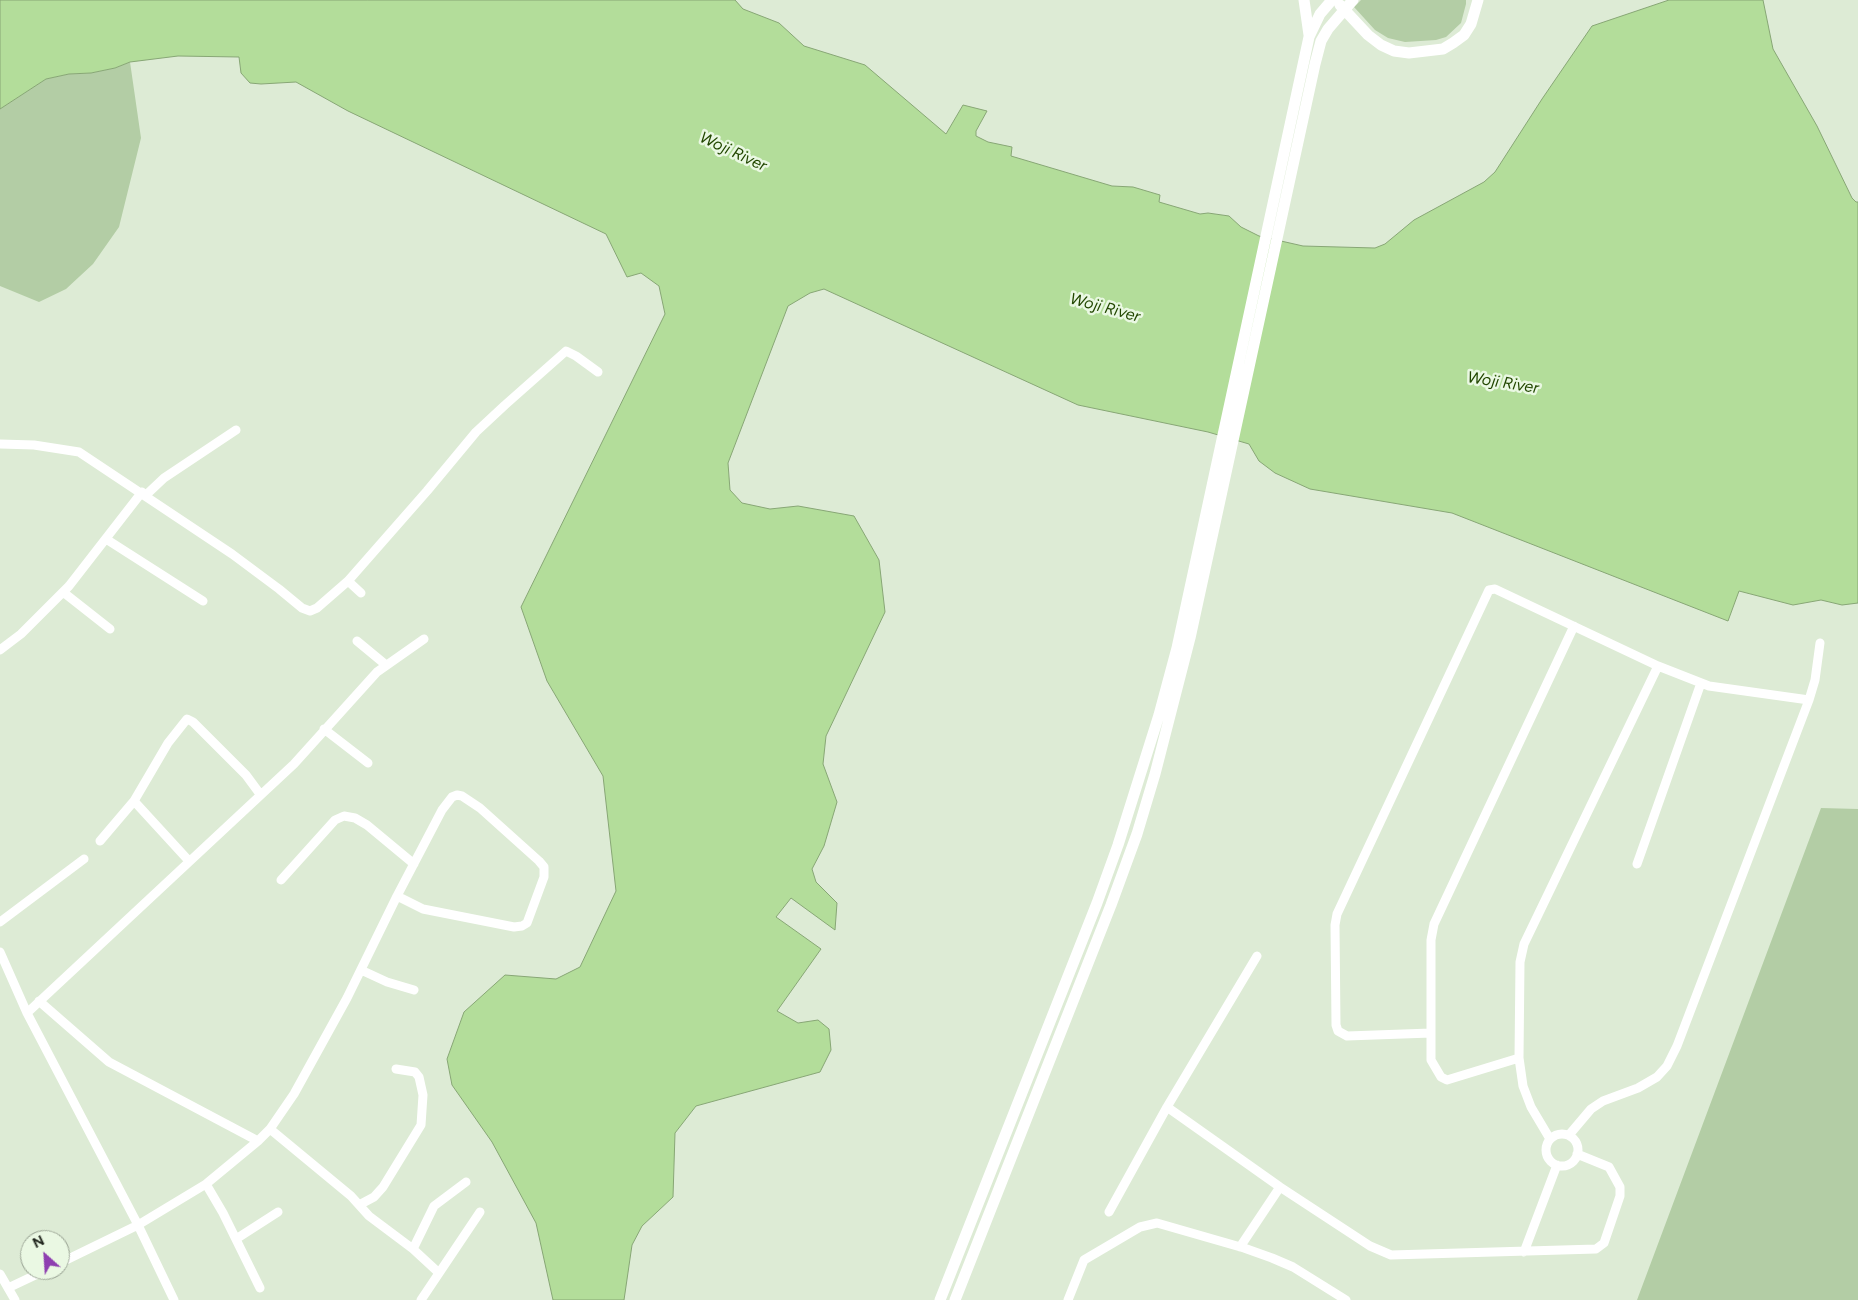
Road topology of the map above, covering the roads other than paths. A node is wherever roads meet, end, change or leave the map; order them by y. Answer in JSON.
{"nodes":[{"id":1,"x":1304,"y":0,"type":"edge"},
{"id":2,"x":1334,"y":0,"type":"edge"},
{"id":3,"x":1354,"y":0,"type":"edge"},
{"id":4,"x":1473,"y":0,"type":"edge"},
{"id":5,"x":1478,"y":0,"type":"edge"},
{"id":6,"x":1474,"y":17,"type":"junction"},
{"id":7,"x":1309,"y":37,"type":"junction"},
{"id":8,"x":1286,"y":168,"type":"junction"},
{"id":9,"x":598,"y":372,"type":"dead end"},
{"id":10,"x":236,"y":430,"type":"dead end"},
{"id":11,"x":0,"y":444,"type":"edge"},
{"id":12,"x":1222,"y":463,"type":"junction"},
{"id":13,"x":144,"y":494,"type":"junction"},
{"id":14,"x":106,"y":539,"type":"junction"},
{"id":15,"x":348,"y":581,"type":"junction"},
{"id":16,"x":63,"y":592,"type":"junction"},
{"id":17,"x":361,"y":593,"type":"dead end"},
{"id":18,"x":203,"y":602,"type":"dead end"},
{"id":19,"x":1574,"y":626,"type":"junction"},
{"id":20,"x":110,"y":629,"type":"dead end"},
{"id":21,"x":424,"y":639,"type":"dead end"},
{"id":22,"x":357,"y":641,"type":"dead end"},
{"id":23,"x":1820,"y":643,"type":"dead end"},
{"id":24,"x":0,"y":650,"type":"edge"},
{"id":25,"x":386,"y":666,"type":"junction"},
{"id":26,"x":1658,"y":666,"type":"junction"},
{"id":27,"x":1701,"y":683,"type":"junction"},
{"id":28,"x":1809,"y":700,"type":"junction"},
{"id":29,"x":324,"y":729,"type":"junction"},
{"id":30,"x":368,"y":762,"type":"dead end"},
{"id":31,"x":260,"y":794,"type":"junction"},
{"id":32,"x":134,"y":801,"type":"junction"},
{"id":33,"x":100,"y":842,"type":"dead end"},
{"id":34,"x":84,"y":859,"type":"dead end"},
{"id":35,"x":189,"y":861,"type":"junction"},
{"id":36,"x":414,"y":864,"type":"junction"},
{"id":37,"x":1637,"y":864,"type":"dead end"},
{"id":38,"x":281,"y":880,"type":"dead end"},
{"id":39,"x":398,"y":896,"type":"junction"},
{"id":40,"x":0,"y":922,"type":"edge"},
{"id":41,"x":0,"y":952,"type":"edge"},
{"id":42,"x":1257,"y":956,"type":"dead end"},
{"id":43,"x":361,"y":970,"type":"junction"},
{"id":44,"x":9,"y":972,"type":"junction"},
{"id":45,"x":0,"y":976,"type":"edge"},
{"id":46,"x":414,"y":990,"type":"dead end"},
{"id":47,"x":39,"y":1002,"type":"junction"},
{"id":48,"x":27,"y":1012,"type":"junction"},
{"id":49,"x":1431,"y":1033,"type":"junction"},
{"id":50,"x":1519,"y":1058,"type":"junction"},
{"id":51,"x":396,"y":1069,"type":"dead end"},
{"id":52,"x":1167,"y":1107,"type":"junction"},
{"id":53,"x":270,"y":1129,"type":"junction"},
{"id":54,"x":1569,"y":1135,"type":"junction"},
{"id":55,"x":1550,"y":1139,"type":"junction"},
{"id":56,"x":258,"y":1141,"type":"junction"},
{"id":57,"x":1578,"y":1154,"type":"junction"},
{"id":58,"x":1556,"y":1165,"type":"junction"},
{"id":59,"x":466,"y":1182,"type":"dead end"},
{"id":60,"x":206,"y":1184,"type":"junction"},
{"id":61,"x":1280,"y":1187,"type":"junction"},
{"id":62,"x":359,"y":1205,"type":"junction"},
{"id":63,"x":278,"y":1212,"type":"dead end"},
{"id":64,"x":480,"y":1212,"type":"dead end"},
{"id":65,"x":1109,"y":1212,"type":"dead end"},
{"id":66,"x":138,"y":1225,"type":"junction"},
{"id":67,"x":236,"y":1239,"type":"junction"},
{"id":68,"x":1240,"y":1247,"type":"junction"},
{"id":69,"x":412,"y":1249,"type":"junction"},
{"id":70,"x":1524,"y":1252,"type":"junction"},
{"id":71,"x":70,"y":1258,"type":"edge"},
{"id":72,"x":439,"y":1273,"type":"junction"},
{"id":73,"x":0,"y":1274,"type":"edge"},
{"id":74,"x":25,"y":1280,"type":"edge"},
{"id":75,"x":8,"y":1288,"type":"junction"},
{"id":76,"x":260,"y":1288,"type":"dead end"},
{"id":77,"x":15,"y":1300,"type":"edge"},
{"id":78,"x":174,"y":1300,"type":"edge"},
{"id":79,"x":421,"y":1300,"type":"edge"},
{"id":80,"x":940,"y":1300,"type":"edge"},
{"id":81,"x":955,"y":1300,"type":"edge"},
{"id":82,"x":1068,"y":1300,"type":"edge"},
{"id":83,"x":1346,"y":1300,"type":"edge"}],
"edges":[{"from":1,"to":7,"type":"main road"},
{"from":2,"to":6,"type":"main road"},
{"from":2,"to":7,"type":"main road"},
{"from":3,"to":8,"type":"main road"},
{"from":4,"to":6,"type":"main road"},
{"from":5,"to":6,"type":"main road"},
{"from":7,"to":8,"type":"main road"},
{"from":8,"to":12,"type":"main road"},
{"from":9,"to":15,"type":"street"},
{"from":10,"to":13,"type":"street"},
{"from":11,"to":13,"type":"street"},
{"from":12,"to":80,"type":"main road"},
{"from":12,"to":81,"type":"main road"},
{"from":13,"to":14,"type":"street"},
{"from":13,"to":15,"type":"street"},
{"from":14,"to":16,"type":"street"},
{"from":14,"to":18,"type":"street"},
{"from":15,"to":17,"type":"street"},
{"from":16,"to":20,"type":"street"},
{"from":16,"to":24,"type":"street"},
{"from":19,"to":26,"type":"street"},
{"from":19,"to":49,"type":"street"},
{"from":19,"to":49,"type":"street"},
{"from":21,"to":25,"type":"street"},
{"from":22,"to":25,"type":"street"},
{"from":23,"to":28,"type":"street"},
{"from":25,"to":29,"type":"street"},
{"from":26,"to":27,"type":"street"},
{"from":26,"to":50,"type":"street"},
{"from":27,"to":28,"type":"street"},
{"from":27,"to":37,"type":"street"},
{"from":28,"to":54,"type":"street"},
{"from":29,"to":30,"type":"street"},
{"from":29,"to":31,"type":"street"},
{"from":31,"to":32,"type":"street"},
{"from":31,"to":35,"type":"street"},
{"from":32,"to":33,"type":"street"},
{"from":32,"to":35,"type":"street"},
{"from":34,"to":40,"type":"street"},
{"from":35,"to":47,"type":"street"},
{"from":36,"to":38,"type":"street"},
{"from":36,"to":39,"type":"street"},
{"from":36,"to":39,"type":"street"},
{"from":39,"to":43,"type":"street"},
{"from":41,"to":44,"type":"street"},
{"from":42,"to":52,"type":"street"},
{"from":43,"to":46,"type":"street"},
{"from":43,"to":53,"type":"street"},
{"from":44,"to":45,"type":"street"},
{"from":44,"to":48,"type":"street"},
{"from":47,"to":48,"type":"street"},
{"from":47,"to":56,"type":"street"},
{"from":48,"to":66,"type":"street"},
{"from":49,"to":50,"type":"street"},
{"from":50,"to":55,"type":"street"},
{"from":51,"to":62,"type":"street"},
{"from":52,"to":61,"type":"street"},
{"from":52,"to":65,"type":"street"},
{"from":53,"to":56,"type":"street"},
{"from":53,"to":62,"type":"street"},
{"from":54,"to":55,"type":"street"},
{"from":54,"to":57,"type":"street"},
{"from":55,"to":58,"type":"street"},
{"from":56,"to":60,"type":"street"},
{"from":57,"to":58,"type":"street"},
{"from":57,"to":70,"type":"street"},
{"from":58,"to":70,"type":"street"},
{"from":59,"to":69,"type":"street"},
{"from":60,"to":66,"type":"street"},
{"from":60,"to":67,"type":"street"},
{"from":61,"to":68,"type":"street"},
{"from":61,"to":70,"type":"street"},
{"from":62,"to":69,"type":"street"},
{"from":63,"to":67,"type":"street"},
{"from":64,"to":72,"type":"street"},
{"from":66,"to":71,"type":"street"},
{"from":66,"to":78,"type":"street"},
{"from":67,"to":76,"type":"street"},
{"from":68,"to":82,"type":"street"},
{"from":68,"to":83,"type":"street"},
{"from":69,"to":72,"type":"street"},
{"from":72,"to":79,"type":"street"},
{"from":73,"to":75,"type":"street"},
{"from":74,"to":75,"type":"street"},
{"from":75,"to":77,"type":"street"}]}
